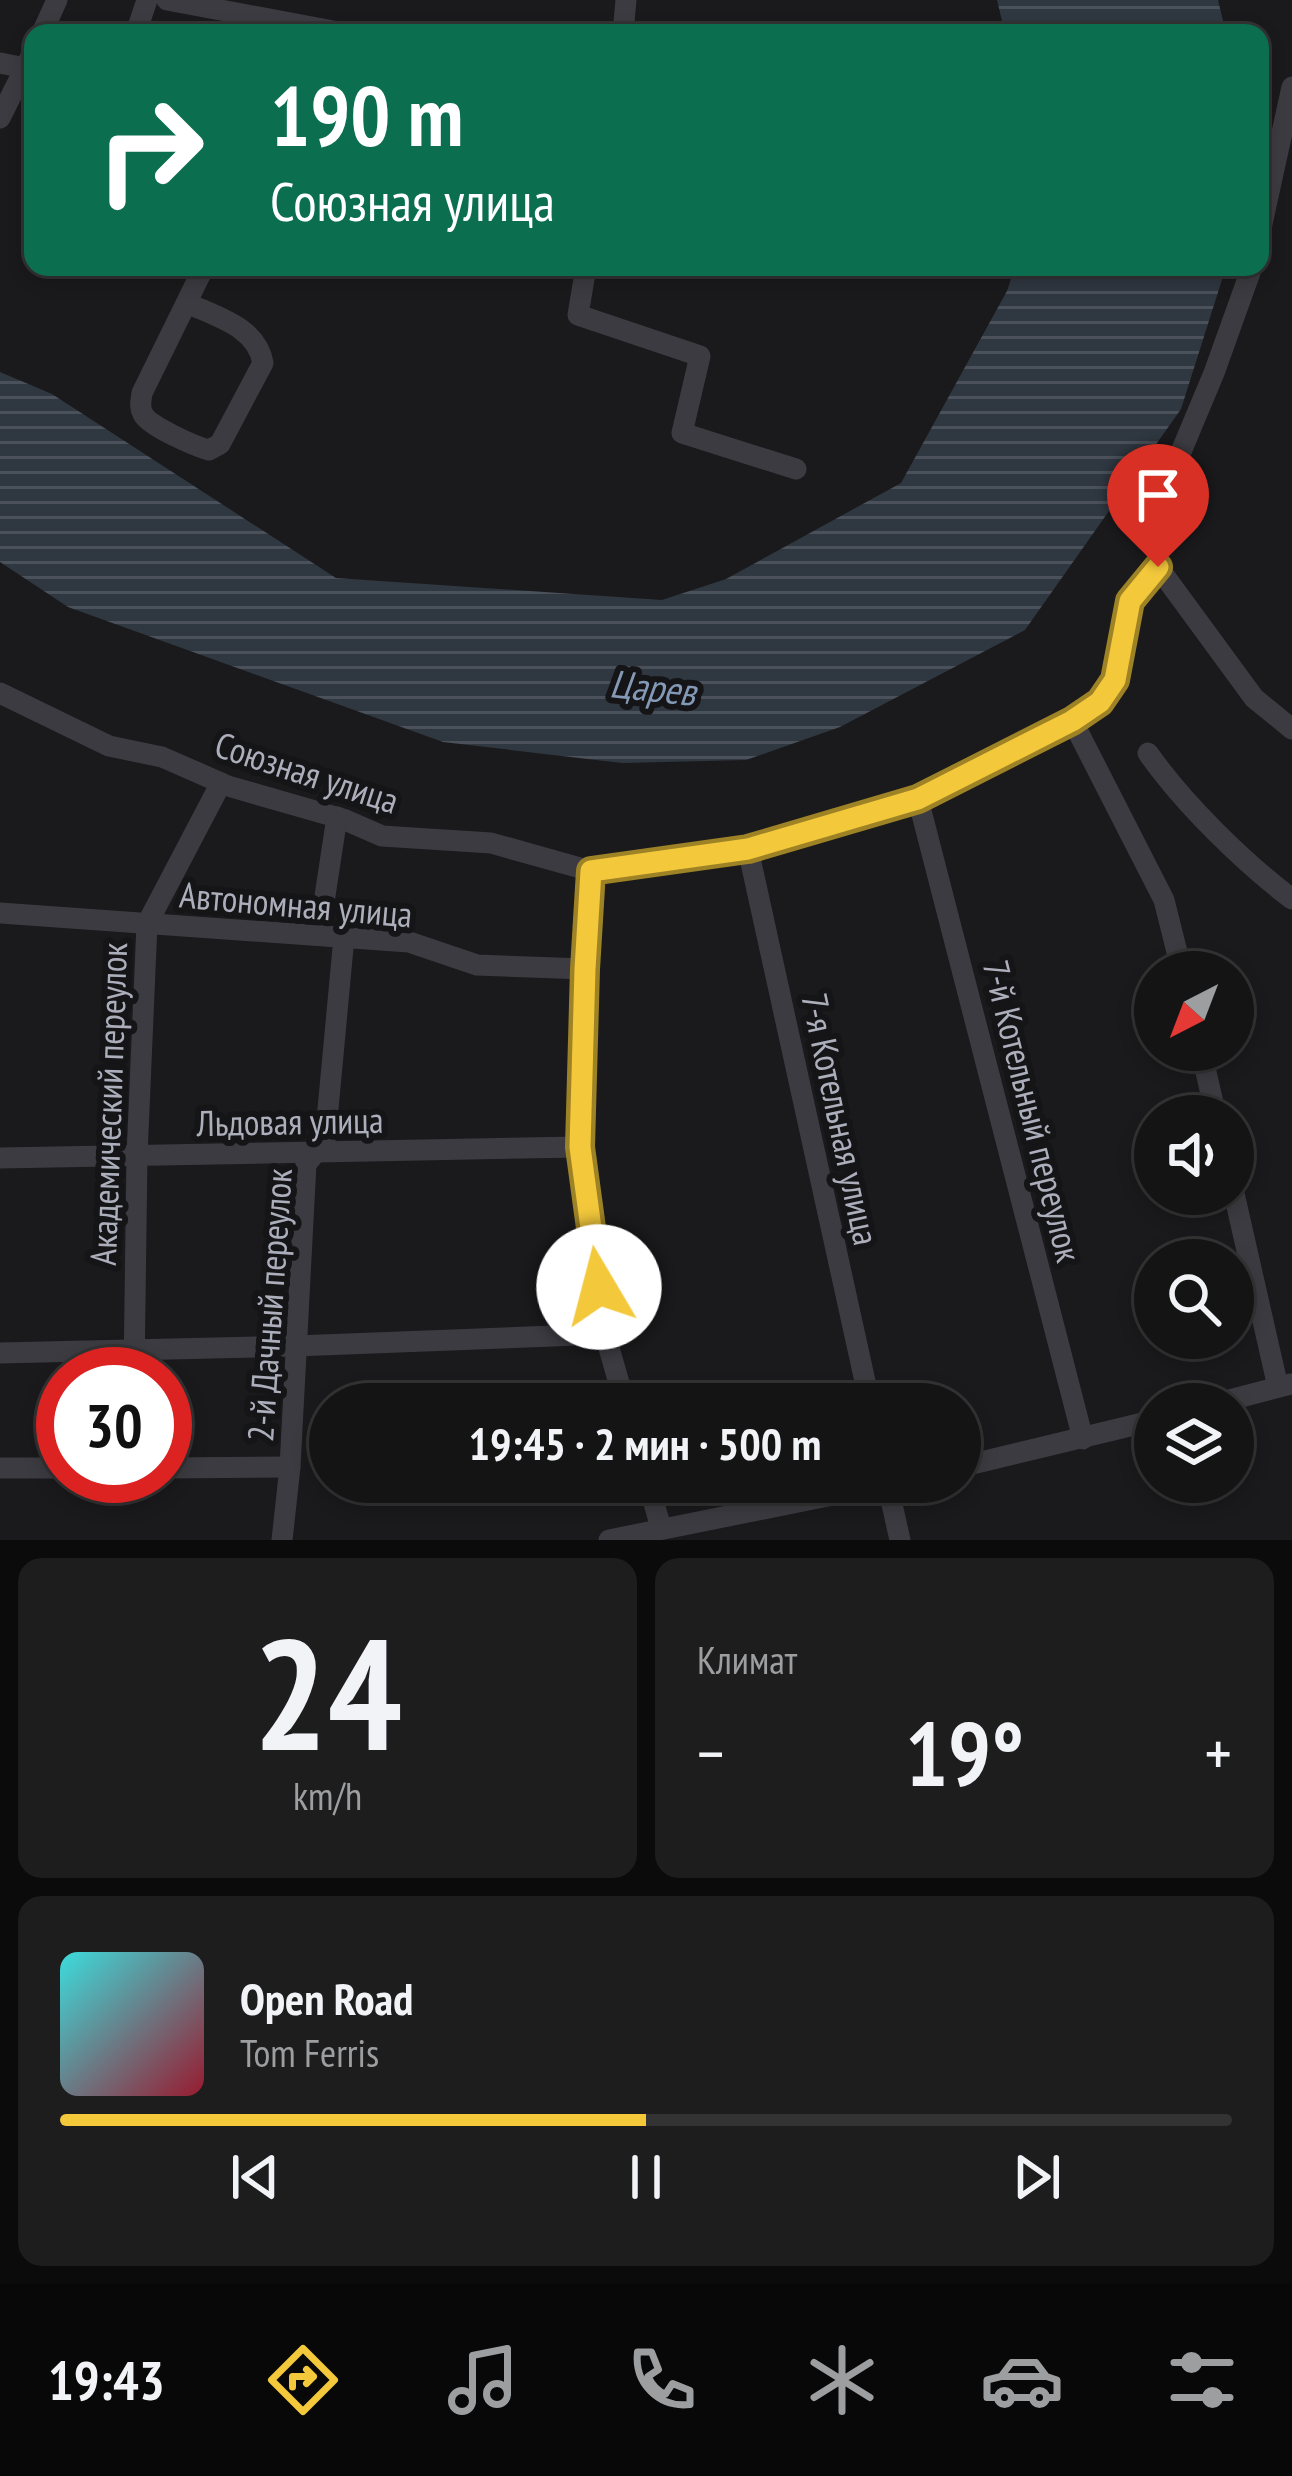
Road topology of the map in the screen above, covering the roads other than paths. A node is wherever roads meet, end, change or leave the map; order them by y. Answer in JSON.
{"nodes":[{"id":1,"x":167,"y":0,"type":"edge"},
{"id":2,"x":273,"y":24,"type":"edge"},
{"id":3,"x":24,"y":70,"type":"edge"},
{"id":4,"x":1292,"y":87,"type":"edge"},
{"id":5,"x":0,"y":118,"type":"edge"},
{"id":6,"x":1269,"y":192,"type":"edge"},
{"id":7,"x":200,"y":276,"type":"edge"},
{"id":8,"x":584,"y":276,"type":"edge"},
{"id":9,"x":1249,"y":276,"type":"edge"},
{"id":10,"x":188,"y":303,"type":"junction"},
{"id":11,"x":796,"y":469,"type":"dead end"},
{"id":12,"x":1152,"y":521,"type":"dead end"},
{"id":13,"x":0,"y":693,"type":"edge"},
{"id":14,"x":1072,"y":721,"type":"junction"},
{"id":15,"x":1292,"y":729,"type":"edge"},
{"id":16,"x":1148,"y":753,"type":"dead end"},
{"id":17,"x":220,"y":783,"type":"junction"},
{"id":18,"x":918,"y":799,"type":"junction"},
{"id":19,"x":337,"y":818,"type":"junction"},
{"id":20,"x":748,"y":849,"type":"junction"},
{"id":21,"x":591,"y":871,"type":"junction"},
{"id":22,"x":1292,"y":899,"type":"edge"},
{"id":23,"x":0,"y":914,"type":"edge"},
{"id":24,"x":147,"y":924,"type":"junction"},
{"id":25,"x":319,"y":935,"type":"junction"},
{"id":26,"x":344,"y":937,"type":"junction"},
{"id":27,"x":1177,"y":951,"type":"edge"},
{"id":28,"x":585,"y":969,"type":"junction"},
{"id":29,"x":580,"y":1147,"type":"junction"},
{"id":30,"x":314,"y":1154,"type":"junction"},
{"id":31,"x":137,"y":1156,"type":"junction"},
{"id":32,"x":0,"y":1158,"type":"edge"},
{"id":33,"x":1240,"y":1215,"type":"edge"},
{"id":34,"x":605,"y":1334,"type":"junction"},
{"id":35,"x":295,"y":1346,"type":"junction"},
{"id":36,"x":134,"y":1347,"type":"edge"},
{"id":37,"x":192,"y":1349,"type":"edge"},
{"id":38,"x":36,"y":1352,"type":"edge"},
{"id":39,"x":0,"y":1353,"type":"edge"},
{"id":40,"x":619,"y":1383,"type":"edge"},
{"id":41,"x":865,"y":1383,"type":"edge"},
{"id":42,"x":1285,"y":1385,"type":"edge"},
{"id":43,"x":1254,"y":1393,"type":"edge"},
{"id":44,"x":1134,"y":1426,"type":"edge"},
{"id":45,"x":1083,"y":1439,"type":"junction"},
{"id":46,"x":981,"y":1462,"type":"edge"},
{"id":47,"x":290,"y":1467,"type":"junction"},
{"id":48,"x":0,"y":1468,"type":"edge"},
{"id":49,"x":36,"y":1468,"type":"edge"},
{"id":50,"x":192,"y":1468,"type":"edge"},
{"id":51,"x":654,"y":1503,"type":"edge"},
{"id":52,"x":789,"y":1503,"type":"edge"},
{"id":53,"x":894,"y":1503,"type":"edge"},
{"id":54,"x":661,"y":1528,"type":"junction"},
{"id":55,"x":282,"y":1540,"type":"edge"},
{"id":56,"x":609,"y":1540,"type":"edge"},
{"id":57,"x":900,"y":1540,"type":"edge"}],
"edges":[{"from":1,"to":2,"type":"street"},
{"from":3,"to":5,"type":"street"},
{"from":4,"to":6,"type":"street"},
{"from":7,"to":10,"type":"street"},
{"from":8,"to":11,"type":"street"},
{"from":9,"to":12,"type":"street"},
{"from":10,"to":10,"type":"street"},
{"from":13,"to":17,"type":"street","name":"Союзная улица"},
{"from":14,"to":15,"type":"street","name":"Союзная улица"},
{"from":14,"to":18,"type":"street","name":"Союзная улица"},
{"from":14,"to":27,"type":"street"},
{"from":16,"to":22,"type":"street"},
{"from":17,"to":19,"type":"street","name":"Союзная улица"},
{"from":17,"to":24,"type":"street","name":"Академический переулок"},
{"from":18,"to":20,"type":"street","name":"Союзная улица"},
{"from":18,"to":45,"type":"street","name":"7-й Котельный переулок"},
{"from":19,"to":21,"type":"street","name":"Союзная улица"},
{"from":19,"to":25,"type":"street"},
{"from":20,"to":21,"type":"street","name":"Союзная улица"},
{"from":20,"to":41,"type":"street","name":"7-я Котельная улица"},
{"from":21,"to":28,"type":"street"},
{"from":23,"to":24,"type":"street","name":"Автономная улица"},
{"from":24,"to":25,"type":"street","name":"Автономная улица"},
{"from":24,"to":31,"type":"street","name":"Академический переулок"},
{"from":25,"to":26,"type":"street","name":"Автономная улица"},
{"from":26,"to":28,"type":"street","name":"Автономная улица"},
{"from":26,"to":30,"type":"street","name":"2-й Дачный переулок"},
{"from":28,"to":29,"type":"street"},
{"from":29,"to":30,"type":"street","name":"Льдовая улица"},
{"from":29,"to":34,"type":"street"},
{"from":30,"to":31,"type":"street","name":"Льдовая улица"},
{"from":30,"to":35,"type":"street","name":"2-й Дачный переулок"},
{"from":31,"to":32,"type":"street","name":"Льдовая улица"},
{"from":31,"to":36,"type":"street","name":"Академический переулок"},
{"from":33,"to":42,"type":"street"},
{"from":34,"to":35,"type":"street"},
{"from":34,"to":40,"type":"street"},
{"from":35,"to":37,"type":"street"},
{"from":35,"to":47,"type":"street","name":"2-й Дачный переулок"},
{"from":38,"to":39,"type":"street"},
{"from":42,"to":43,"type":"street"},
{"from":44,"to":45,"type":"street"},
{"from":45,"to":46,"type":"street"},
{"from":47,"to":50,"type":"street"},
{"from":47,"to":55,"type":"street","name":"2-й Дачный переулок"},
{"from":48,"to":49,"type":"street"},
{"from":51,"to":54,"type":"street"},
{"from":52,"to":54,"type":"street"},
{"from":53,"to":57,"type":"street"},
{"from":54,"to":56,"type":"street"}]}
